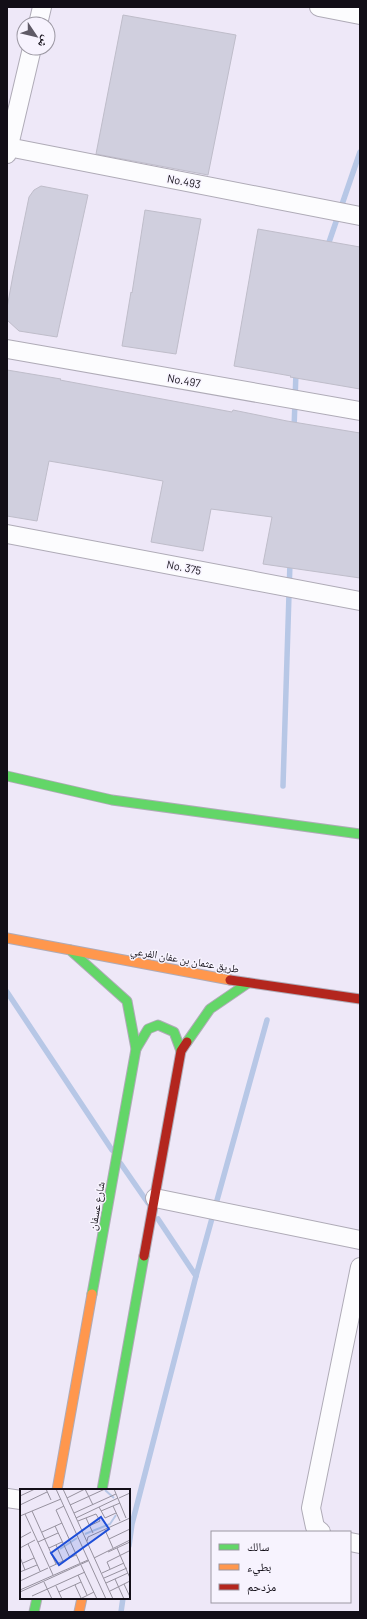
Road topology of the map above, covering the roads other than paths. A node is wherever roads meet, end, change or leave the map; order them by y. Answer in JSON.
{"nodes":[{"id":1,"x":319,"y":7,"type":"edge"},
{"id":2,"x":360,"y":15,"type":"edge"},
{"id":3,"x":30,"y":56,"type":"edge"},
{"id":4,"x":8,"y":150,"type":"edge"},
{"id":5,"x":360,"y":216,"type":"edge"},
{"id":6,"x":7,"y":349,"type":"edge"},
{"id":7,"x":360,"y":411,"type":"edge"},
{"id":8,"x":7,"y":534,"type":"edge"},
{"id":9,"x":360,"y":600,"type":"edge"},
{"id":10,"x":7,"y":776,"type":"edge"},
{"id":11,"x":360,"y":834,"type":"edge"},
{"id":12,"x":7,"y":938,"type":"edge"},
{"id":13,"x":70,"y":950,"type":"junction"},
{"id":14,"x":248,"y":983,"type":"junction"},
{"id":15,"x":360,"y":999,"type":"edge"},
{"id":16,"x":136,"y":1049,"type":"junction"},
{"id":17,"x":181,"y":1051,"type":"junction"},
{"id":18,"x":155,"y":1198,"type":"junction"},
{"id":19,"x":360,"y":1240,"type":"edge"},
{"id":20,"x":360,"y":1267,"type":"edge"},
{"id":21,"x":57,"y":1489,"type":"edge"},
{"id":22,"x":102,"y":1489,"type":"edge"},
{"id":23,"x":7,"y":1498,"type":"edge"},
{"id":24,"x":20,"y":1500,"type":"edge"},
{"id":25,"x":320,"y":1531,"type":"edge"},
{"id":26,"x":37,"y":1599,"type":"edge"},
{"id":27,"x":82,"y":1599,"type":"edge"},
{"id":28,"x":34,"y":1612,"type":"edge"},
{"id":29,"x":79,"y":1612,"type":"edge"}],
"edges":[{"from":1,"to":2,"type":"street"},
{"from":3,"to":4,"type":"street"},
{"from":4,"to":5,"type":"street","name":"No.493"},
{"from":6,"to":7,"type":"street","name":"No.497"},
{"from":8,"to":9,"type":"street","name":"No. 375"},
{"from":10,"to":11,"type":"street"},
{"from":12,"to":13,"type":"street","name":"طريق عثمان بن عفان الفرعي"},
{"from":13,"to":14,"type":"street","name":"طريق عثمان بن عفان الفرعي"},
{"from":13,"to":16,"type":"street","name":"شارع عسفان"},
{"from":14,"to":15,"type":"street","name":"طريق عثمان بن عفان الفرعي"},
{"from":14,"to":17,"type":"street"},
{"from":16,"to":17,"type":"street"},
{"from":16,"to":21,"type":"street","name":"شارع عسفان"},
{"from":17,"to":18,"type":"street"},
{"from":18,"to":19,"type":"street"},
{"from":18,"to":22,"type":"street"},
{"from":20,"to":25,"type":"street"},
{"from":23,"to":24,"type":"street"},
{"from":26,"to":28,"type":"street"},
{"from":27,"to":29,"type":"street"}]}
